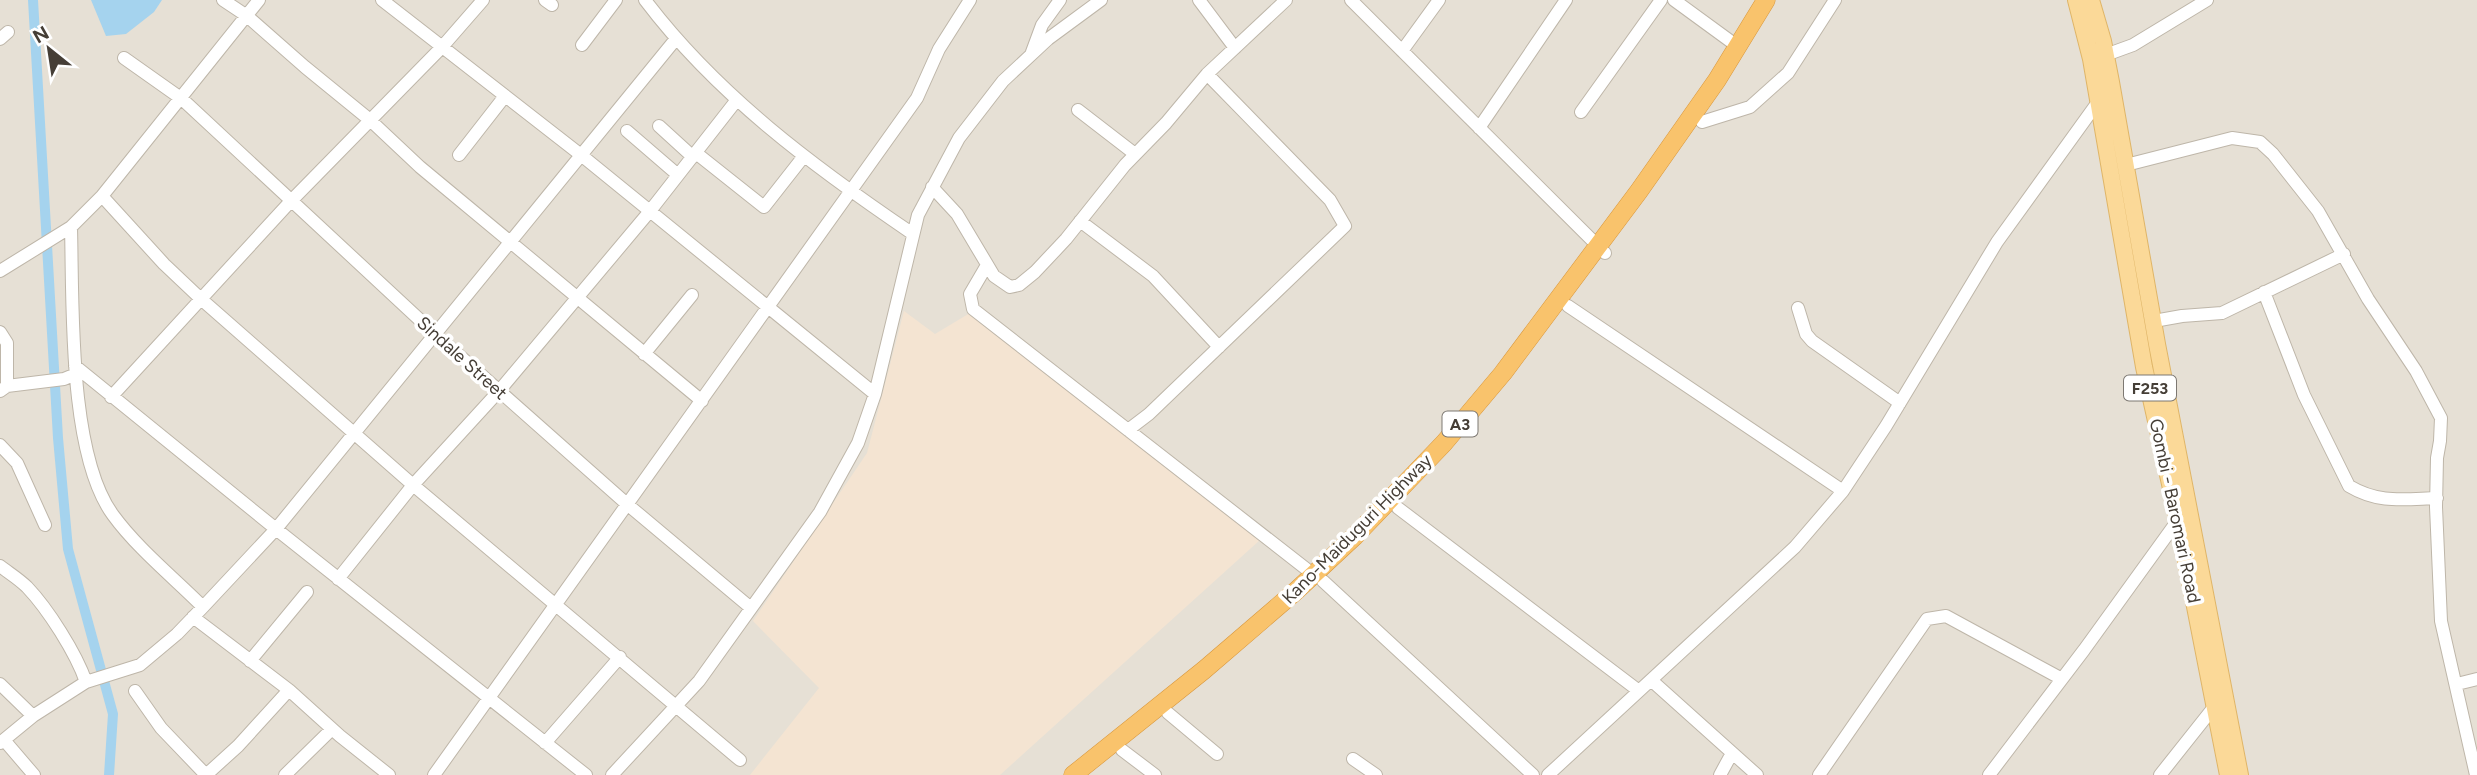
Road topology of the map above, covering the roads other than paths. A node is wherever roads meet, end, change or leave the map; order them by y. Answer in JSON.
{"nodes":[{"id":1,"x":223,"y":0,"type":"edge"},
{"id":2,"x":259,"y":0,"type":"edge"},
{"id":3,"x":382,"y":0,"type":"edge"},
{"id":4,"x":483,"y":0,"type":"edge"},
{"id":5,"x":616,"y":0,"type":"edge"},
{"id":6,"x":645,"y":0,"type":"edge"},
{"id":7,"x":970,"y":0,"type":"edge"},
{"id":8,"x":1060,"y":0,"type":"edge"},
{"id":9,"x":1101,"y":0,"type":"edge"},
{"id":10,"x":1199,"y":0,"type":"edge"},
{"id":11,"x":1286,"y":0,"type":"edge"},
{"id":12,"x":1351,"y":0,"type":"edge"},
{"id":13,"x":1439,"y":0,"type":"edge"},
{"id":14,"x":1566,"y":0,"type":"edge"},
{"id":15,"x":1661,"y":0,"type":"edge"},
{"id":16,"x":1674,"y":0,"type":"edge"},
{"id":17,"x":1768,"y":0,"type":"edge"},
{"id":18,"x":1835,"y":0,"type":"edge"},
{"id":19,"x":2076,"y":0,"type":"edge"},
{"id":20,"x":2091,"y":0,"type":"edge"},
{"id":21,"x":2207,"y":0,"type":"edge"},
{"id":22,"x":247,"y":16,"type":"junction"},
{"id":23,"x":675,"y":40,"type":"junction"},
{"id":24,"x":582,"y":45,"type":"dead end"},
{"id":25,"x":1737,"y":46,"type":"junction"},
{"id":26,"x":442,"y":47,"type":"junction"},
{"id":27,"x":1235,"y":48,"type":"junction"},
{"id":28,"x":1402,"y":51,"type":"junction"},
{"id":29,"x":1031,"y":55,"type":"junction"},
{"id":30,"x":2098,"y":57,"type":"junction"},
{"id":31,"x":124,"y":58,"type":"dead end"},
{"id":32,"x":1207,"y":74,"type":"junction"},
{"id":33,"x":505,"y":96,"type":"junction"},
{"id":34,"x":182,"y":99,"type":"junction"},
{"id":35,"x":737,"y":101,"type":"junction"},
{"id":36,"x":2106,"y":101,"type":"junction"},
{"id":37,"x":1078,"y":110,"type":"dead end"},
{"id":38,"x":1581,"y":111,"type":"dead end"},
{"id":39,"x":370,"y":120,"type":"junction"},
{"id":40,"x":1702,"y":122,"type":"junction"},
{"id":41,"x":659,"y":126,"type":"dead end"},
{"id":42,"x":1479,"y":128,"type":"junction"},
{"id":43,"x":627,"y":131,"type":"dead end"},
{"id":44,"x":1135,"y":154,"type":"junction"},
{"id":45,"x":459,"y":155,"type":"dead end"},
{"id":46,"x":581,"y":155,"type":"junction"},
{"id":47,"x":694,"y":155,"type":"junction"},
{"id":48,"x":804,"y":156,"type":"junction"},
{"id":49,"x":2126,"y":165,"type":"junction"},
{"id":50,"x":678,"y":175,"type":"junction"},
{"id":51,"x":932,"y":187,"type":"junction"},
{"id":52,"x":851,"y":192,"type":"junction"},
{"id":53,"x":102,"y":197,"type":"junction"},
{"id":54,"x":290,"y":202,"type":"junction"},
{"id":55,"x":650,"y":211,"type":"junction"},
{"id":56,"x":1080,"y":221,"type":"junction"},
{"id":57,"x":71,"y":227,"type":"junction"},
{"id":58,"x":913,"y":234,"type":"junction"},
{"id":59,"x":511,"y":241,"type":"junction"},
{"id":60,"x":1601,"y":249,"type":"junction"},
{"id":61,"x":2344,"y":254,"type":"junction"},
{"id":62,"x":987,"y":265,"type":"junction"},
{"id":63,"x":0,"y":271,"type":"edge"},
{"id":64,"x":2264,"y":292,"type":"junction"},
{"id":65,"x":692,"y":295,"type":"dead end"},
{"id":66,"x":577,"y":298,"type":"junction"},
{"id":67,"x":201,"y":299,"type":"junction"},
{"id":68,"x":1568,"y":306,"type":"junction"},
{"id":69,"x":769,"y":307,"type":"junction"},
{"id":70,"x":1798,"y":308,"type":"dead end"},
{"id":71,"x":2154,"y":321,"type":"junction"},
{"id":72,"x":0,"y":332,"type":"edge"},
{"id":73,"x":435,"y":334,"type":"junction"},
{"id":74,"x":1219,"y":347,"type":"junction"},
{"id":75,"x":645,"y":354,"type":"junction"},
{"id":76,"x":72,"y":373,"type":"junction"},
{"id":77,"x":3,"y":389,"type":"edge"},
{"id":78,"x":499,"y":391,"type":"junction"},
{"id":79,"x":876,"y":394,"type":"junction"},
{"id":80,"x":111,"y":397,"type":"junction"},
{"id":81,"x":702,"y":401,"type":"junction"},
{"id":82,"x":1900,"y":403,"type":"junction"},
{"id":83,"x":1128,"y":430,"type":"junction"},
{"id":84,"x":355,"y":432,"type":"junction"},
{"id":85,"x":0,"y":445,"type":"edge"},
{"id":86,"x":414,"y":485,"type":"junction"},
{"id":87,"x":1843,"y":491,"type":"junction"},
{"id":88,"x":2437,"y":498,"type":"junction"},
{"id":89,"x":628,"y":505,"type":"junction"},
{"id":90,"x":1398,"y":508,"type":"junction"},
{"id":91,"x":2178,"y":520,"type":"junction"},
{"id":92,"x":45,"y":525,"type":"dead end"},
{"id":93,"x":275,"y":529,"type":"junction"},
{"id":94,"x":0,"y":566,"type":"edge"},
{"id":95,"x":1318,"y":578,"type":"junction"},
{"id":96,"x":338,"y":579,"type":"junction"},
{"id":97,"x":307,"y":592,"type":"dead end"},
{"id":98,"x":557,"y":605,"type":"junction"},
{"id":99,"x":203,"y":607,"type":"junction"},
{"id":100,"x":751,"y":608,"type":"junction"},
{"id":101,"x":193,"y":617,"type":"junction"},
{"id":102,"x":620,"y":657,"type":"junction"},
{"id":103,"x":250,"y":661,"type":"junction"},
{"id":104,"x":2212,"y":665,"type":"junction"},
{"id":105,"x":2062,"y":679,"type":"junction"},
{"id":106,"x":2477,"y":679,"type":"edge"},
{"id":107,"x":92,"y":680,"type":"junction"},
{"id":108,"x":1651,"y":680,"type":"junction"},
{"id":109,"x":0,"y":684,"type":"edge"},
{"id":110,"x":2457,"y":684,"type":"junction"},
{"id":111,"x":289,"y":690,"type":"junction"},
{"id":112,"x":135,"y":691,"type":"dead end"},
{"id":113,"x":1639,"y":691,"type":"junction"},
{"id":114,"x":490,"y":699,"type":"junction"},
{"id":115,"x":677,"y":705,"type":"junction"},
{"id":116,"x":2214,"y":707,"type":"junction"},
{"id":117,"x":1168,"y":713,"type":"junction"},
{"id":118,"x":33,"y":716,"type":"junction"},
{"id":119,"x":332,"y":729,"type":"junction"},
{"id":120,"x":2,"y":742,"type":"edge"},
{"id":121,"x":545,"y":743,"type":"junction"},
{"id":122,"x":1122,"y":750,"type":"junction"},
{"id":123,"x":1732,"y":753,"type":"junction"},
{"id":124,"x":1217,"y":754,"type":"dead end"},
{"id":125,"x":1353,"y":759,"type":"dead end"},
{"id":126,"x":740,"y":760,"type":"dead end"},
{"id":127,"x":34,"y":775,"type":"edge"},
{"id":128,"x":206,"y":775,"type":"edge"},
{"id":129,"x":285,"y":775,"type":"edge"},
{"id":130,"x":389,"y":775,"type":"edge"},
{"id":131,"x":433,"y":775,"type":"edge"},
{"id":132,"x":586,"y":775,"type":"edge"},
{"id":133,"x":612,"y":775,"type":"edge"},
{"id":134,"x":1073,"y":775,"type":"edge"},
{"id":135,"x":1090,"y":775,"type":"edge"},
{"id":136,"x":1155,"y":775,"type":"edge"},
{"id":137,"x":1376,"y":775,"type":"edge"},
{"id":138,"x":1533,"y":775,"type":"edge"},
{"id":139,"x":1548,"y":775,"type":"edge"},
{"id":140,"x":1720,"y":775,"type":"edge"},
{"id":141,"x":1757,"y":775,"type":"edge"},
{"id":142,"x":1819,"y":775,"type":"edge"},
{"id":143,"x":1989,"y":775,"type":"edge"},
{"id":144,"x":2160,"y":775,"type":"edge"},
{"id":145,"x":2228,"y":775,"type":"edge"},
{"id":146,"x":2240,"y":775,"type":"edge"},
{"id":147,"x":2476,"y":775,"type":"edge"}],
"edges":[{"from":1,"to":22,"type":"street"},
{"from":2,"to":22,"type":"street"},
{"from":3,"to":26,"type":"street"},
{"from":4,"to":26,"type":"street"},
{"from":5,"to":24,"type":"street"},
{"from":6,"to":23,"type":"street"},
{"from":7,"to":52,"type":"street"},
{"from":8,"to":29,"type":"street"},
{"from":9,"to":29,"type":"street"},
{"from":10,"to":27,"type":"street"},
{"from":11,"to":27,"type":"street"},
{"from":12,"to":28,"type":"street"},
{"from":13,"to":28,"type":"street"},
{"from":14,"to":42,"type":"street"},
{"from":15,"to":38,"type":"street"},
{"from":16,"to":25,"type":"street"},
{"from":17,"to":25,"type":"highway","name":"Kano-Maiduguri Highway","number":"A3"},
{"from":17,"to":40,"type":"highway","name":"Kano-Maiduguri Highway","number":"A3"},
{"from":18,"to":40,"type":"street"},
{"from":19,"to":30,"type":"main road","name":"Gombi - Baromari Road","number":"F253"},
{"from":20,"to":30,"type":"main road","name":"Gombi - Baromari Road","number":"F253"},
{"from":21,"to":30,"type":"street"},
{"from":22,"to":34,"type":"street"},
{"from":22,"to":39,"type":"street"},
{"from":23,"to":35,"type":"street"},
{"from":23,"to":46,"type":"street"},
{"from":25,"to":60,"type":"highway","name":"Kano-Maiduguri Highway","number":"A3"},
{"from":26,"to":33,"type":"street"},
{"from":26,"to":39,"type":"street"},
{"from":27,"to":32,"type":"street"},
{"from":28,"to":42,"type":"street"},
{"from":29,"to":51,"type":"street"},
{"from":30,"to":36,"type":"main road","name":"Gombi - Baromari Road","number":"F253"},
{"from":31,"to":34,"type":"street","name":"Sindale Street"},
{"from":32,"to":44,"type":"street"},
{"from":32,"to":74,"type":"street"},
{"from":33,"to":45,"type":"street"},
{"from":33,"to":46,"type":"street"},
{"from":34,"to":53,"type":"street"},
{"from":34,"to":54,"type":"street","name":"Sindale Street"},
{"from":35,"to":47,"type":"street"},
{"from":35,"to":48,"type":"street"},
{"from":36,"to":49,"type":"main road","name":"Gombi - Baromari Road","number":"F253"},
{"from":36,"to":82,"type":"street"},
{"from":36,"to":91,"type":"main road","name":"Gombi - Baromari Road","number":"F253"},
{"from":37,"to":44,"type":"street"},
{"from":39,"to":54,"type":"street"},
{"from":39,"to":59,"type":"street"},
{"from":40,"to":60,"type":"highway","name":"Kano-Maiduguri Highway","number":"A3"},
{"from":41,"to":47,"type":"street"},
{"from":42,"to":60,"type":"street"},
{"from":43,"to":50,"type":"street"},
{"from":44,"to":56,"type":"street"},
{"from":46,"to":55,"type":"street"},
{"from":46,"to":59,"type":"street"},
{"from":47,"to":48,"type":"street"},
{"from":47,"to":50,"type":"street"},
{"from":48,"to":52,"type":"street"},
{"from":49,"to":61,"type":"street"},
{"from":49,"to":71,"type":"main road","name":"Gombi - Baromari Road","number":"F253"},
{"from":50,"to":55,"type":"street"},
{"from":51,"to":58,"type":"street"},
{"from":51,"to":62,"type":"street"},
{"from":52,"to":58,"type":"street"},
{"from":52,"to":69,"type":"street"},
{"from":53,"to":57,"type":"street"},
{"from":53,"to":67,"type":"street"},
{"from":54,"to":67,"type":"street"},
{"from":54,"to":73,"type":"street","name":"Sindale Street"},
{"from":55,"to":66,"type":"street"},
{"from":55,"to":69,"type":"street"},
{"from":56,"to":62,"type":"street"},
{"from":56,"to":74,"type":"street"},
{"from":57,"to":63,"type":"street"},
{"from":57,"to":76,"type":"street"},
{"from":58,"to":79,"type":"street"},
{"from":59,"to":66,"type":"street"},
{"from":59,"to":73,"type":"street"},
{"from":60,"to":68,"type":"highway","name":"Kano-Maiduguri Highway","number":"A3"},
{"from":60,"to":95,"type":"highway","name":"Kano-Maiduguri Highway","number":"A3"},
{"from":61,"to":64,"type":"street"},
{"from":61,"to":88,"type":"street"},
{"from":62,"to":83,"type":"street"},
{"from":64,"to":71,"type":"street"},
{"from":64,"to":88,"type":"street"},
{"from":65,"to":75,"type":"street"},
{"from":66,"to":75,"type":"street"},
{"from":66,"to":78,"type":"street"},
{"from":67,"to":80,"type":"street"},
{"from":67,"to":84,"type":"street"},
{"from":68,"to":87,"type":"street"},
{"from":68,"to":90,"type":"highway","name":"Kano-Maiduguri Highway","number":"A3"},
{"from":69,"to":79,"type":"street"},
{"from":69,"to":81,"type":"street"},
{"from":70,"to":82,"type":"street"},
{"from":71,"to":104,"type":"main road","name":"Gombi - Baromari Road","number":"F253"},
{"from":72,"to":77,"type":"street"},
{"from":73,"to":78,"type":"street","name":"Sindale Street"},
{"from":73,"to":84,"type":"street"},
{"from":74,"to":83,"type":"street"},
{"from":75,"to":81,"type":"street"},
{"from":76,"to":77,"type":"street"},
{"from":76,"to":80,"type":"street"},
{"from":76,"to":99,"type":"street"},
{"from":78,"to":86,"type":"street"},
{"from":78,"to":89,"type":"street","name":"Sindale Street"},
{"from":79,"to":100,"type":"street"},
{"from":80,"to":93,"type":"street"},
{"from":81,"to":89,"type":"street"},
{"from":82,"to":87,"type":"street"},
{"from":83,"to":95,"type":"street"},
{"from":84,"to":86,"type":"street"},
{"from":84,"to":93,"type":"street"},
{"from":85,"to":92,"type":"street"},
{"from":86,"to":96,"type":"street"},
{"from":86,"to":98,"type":"street"},
{"from":87,"to":108,"type":"street"},
{"from":88,"to":110,"type":"street"},
{"from":89,"to":98,"type":"street"},
{"from":89,"to":100,"type":"street","name":"Sindale Street"},
{"from":90,"to":95,"type":"highway","name":"Kano-Maiduguri Highway","number":"A3"},
{"from":90,"to":113,"type":"street"},
{"from":91,"to":104,"type":"main road","name":"Gombi - Baromari Road","number":"F253"},
{"from":91,"to":105,"type":"street"},
{"from":93,"to":96,"type":"street"},
{"from":93,"to":99,"type":"street"},
{"from":94,"to":107,"type":"street"},
{"from":95,"to":117,"type":"highway","name":"Kano-Maiduguri Highway","number":"A3"},
{"from":95,"to":134,"type":"highway","name":"Kano-Maiduguri Highway","number":"A3"},
{"from":95,"to":138,"type":"street"},
{"from":96,"to":114,"type":"street"},
{"from":97,"to":103,"type":"street"},
{"from":98,"to":102,"type":"street"},
{"from":98,"to":114,"type":"street"},
{"from":99,"to":101,"type":"street"},
{"from":100,"to":115,"type":"street"},
{"from":101,"to":103,"type":"street"},
{"from":101,"to":107,"type":"street"},
{"from":102,"to":115,"type":"street"},
{"from":102,"to":121,"type":"street"},
{"from":103,"to":111,"type":"street"},
{"from":104,"to":116,"type":"main road","name":"Gombi - Baromari Road","number":"F253"},
{"from":104,"to":146,"type":"main road","name":"Gombi - Baromari Road","number":"F253"},
{"from":105,"to":142,"type":"street"},
{"from":105,"to":143,"type":"street"},
{"from":106,"to":110,"type":"street"},
{"from":107,"to":118,"type":"street"},
{"from":108,"to":113,"type":"street"},
{"from":108,"to":123,"type":"street"},
{"from":109,"to":118,"type":"street"},
{"from":110,"to":147,"type":"street"},
{"from":111,"to":119,"type":"street"},
{"from":111,"to":128,"type":"street"},
{"from":112,"to":128,"type":"street"},
{"from":113,"to":139,"type":"street"},
{"from":114,"to":121,"type":"street"},
{"from":114,"to":131,"type":"street"},
{"from":115,"to":126,"type":"street"},
{"from":115,"to":133,"type":"street"},
{"from":116,"to":144,"type":"street"},
{"from":116,"to":145,"type":"main road","name":"Gombi - Baromari Road","number":"F253"},
{"from":117,"to":122,"type":"highway","name":"Kano-Maiduguri Highway","number":"A3"},
{"from":117,"to":124,"type":"street"},
{"from":118,"to":120,"type":"street"},
{"from":119,"to":129,"type":"street"},
{"from":119,"to":130,"type":"street"},
{"from":120,"to":127,"type":"street"},
{"from":121,"to":132,"type":"street"},
{"from":122,"to":135,"type":"highway","name":"Kano-Maiduguri Highway","number":"A3"},
{"from":122,"to":136,"type":"street"},
{"from":123,"to":140,"type":"street"},
{"from":123,"to":141,"type":"street"},
{"from":125,"to":137,"type":"street"}]}
